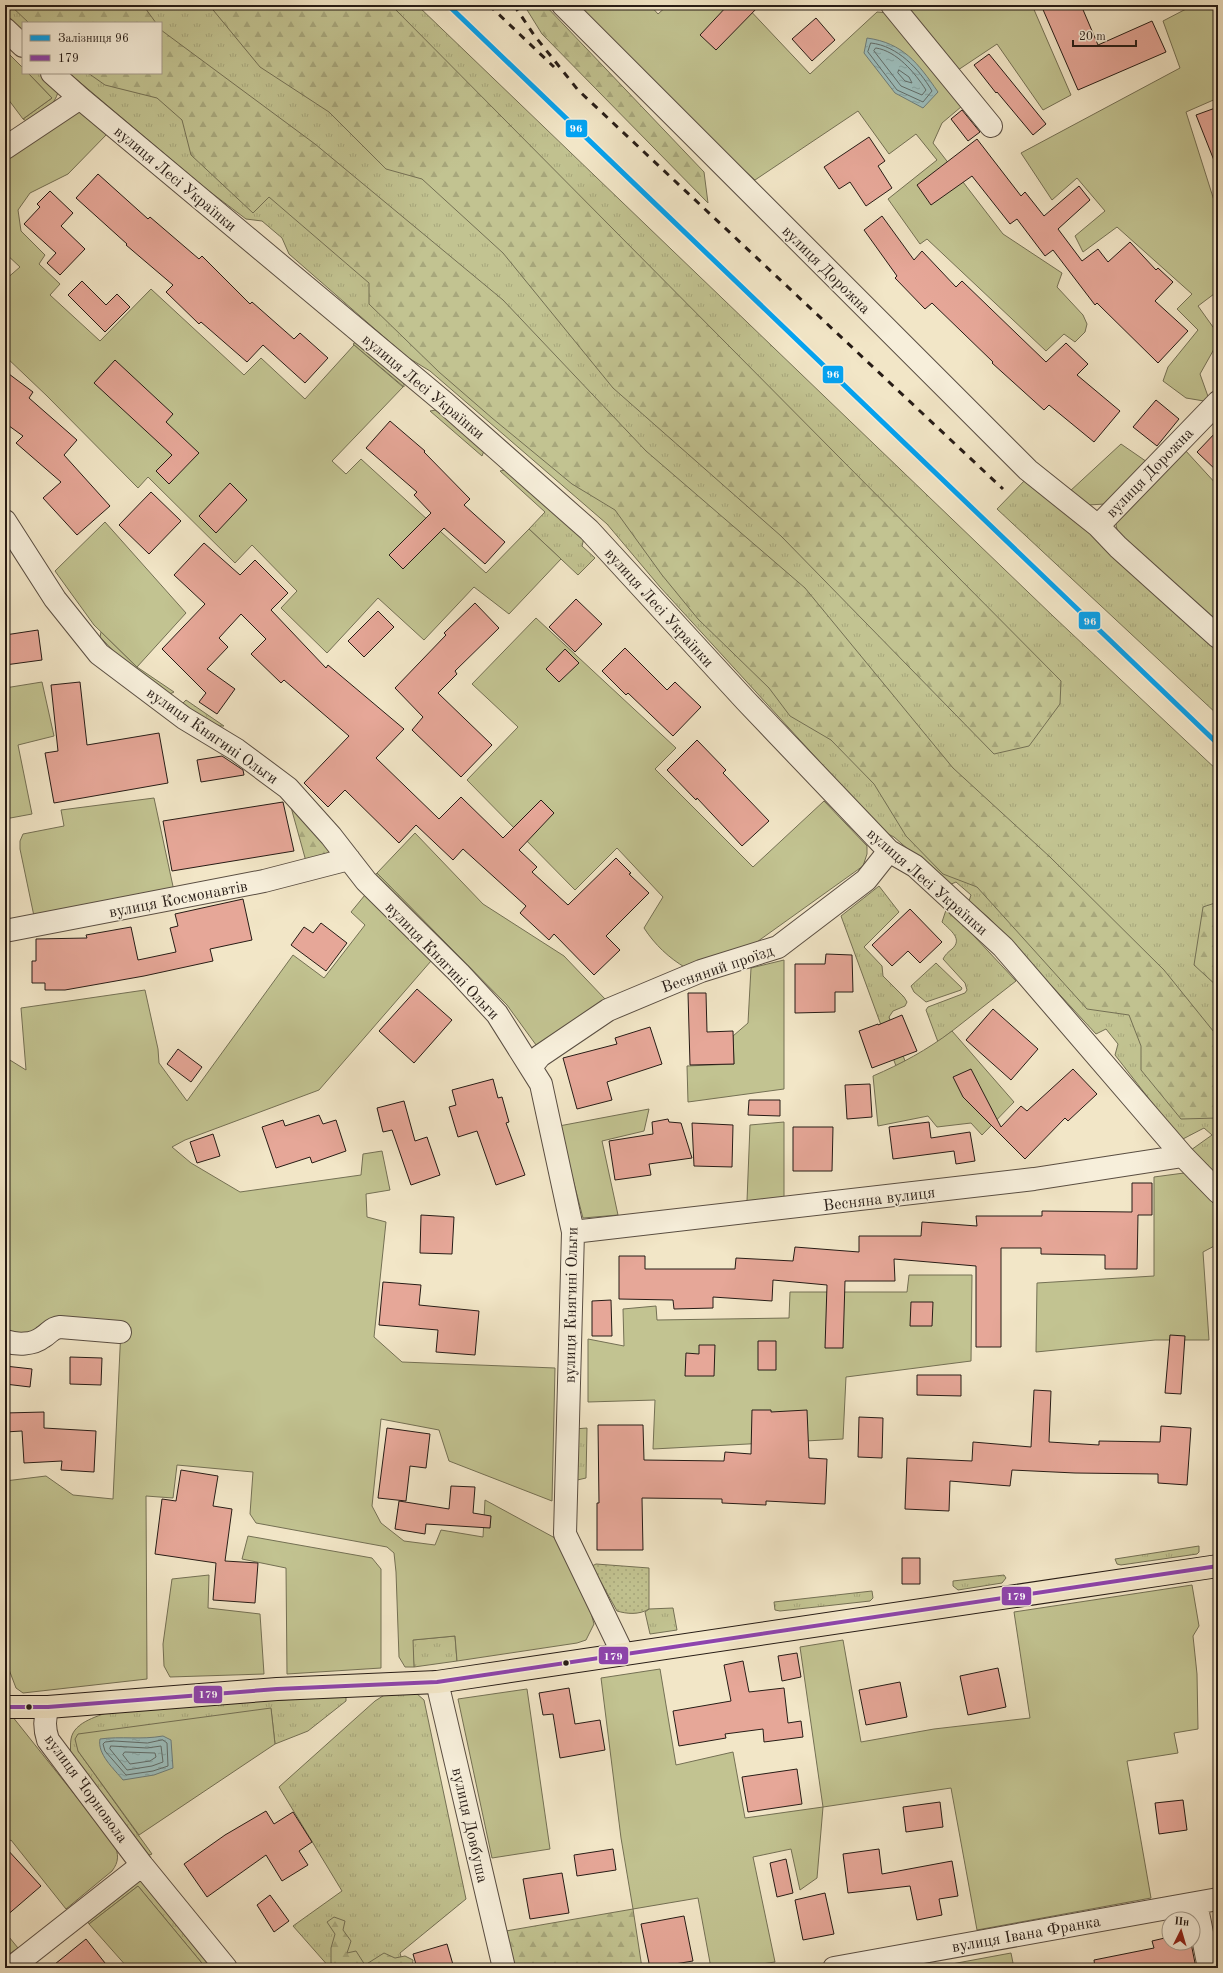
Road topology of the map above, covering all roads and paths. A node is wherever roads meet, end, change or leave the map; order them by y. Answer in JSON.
{"nodes":[{"id":1,"x":563,"y":5,"type":"edge"},
{"id":2,"x":892,"y":5,"type":"edge"},
{"id":3,"x":5,"y":29,"type":"edge"},
{"id":4,"x":22,"y":45,"type":"edge"},
{"id":5,"x":53,"y":74,"type":"edge"},
{"id":6,"x":80,"y":98,"type":"junction"},
{"id":7,"x":991,"y":126,"type":"dead end"},
{"id":8,"x":5,"y":148,"type":"edge"},
{"id":9,"x":1218,"y":402,"type":"edge"},
{"id":10,"x":5,"y":521,"type":"edge"},
{"id":11,"x":1098,"y":526,"type":"junction"},
{"id":12,"x":1218,"y":637,"type":"edge"},
{"id":13,"x":889,"y":851,"type":"junction"},
{"id":14,"x":349,"y":859,"type":"junction"},
{"id":15,"x":5,"y":931,"type":"edge"},
{"id":16,"x":531,"y":1067,"type":"junction"},
{"id":17,"x":1183,"y":1156,"type":"junction"},
{"id":18,"x":1218,"y":1192,"type":"edge"},
{"id":19,"x":573,"y":1232,"type":"junction"},
{"id":20,"x":120,"y":1332,"type":"dead end"},
{"id":21,"x":5,"y":1341,"type":"edge"},
{"id":22,"x":1218,"y":1566,"type":"edge"},
{"id":23,"x":623,"y":1654,"type":"junction"},
{"id":24,"x":437,"y":1682,"type":"junction"},
{"id":25,"x":6,"y":1704,"type":"edge"},
{"id":26,"x":48,"y":1707,"type":"junction"},
{"id":27,"x":142,"y":1865,"type":"junction"},
{"id":28,"x":1218,"y":1899,"type":"edge"},
{"id":29,"x":1196,"y":1903,"type":"junction"},
{"id":30,"x":11,"y":1968,"type":"edge"},
{"id":31,"x":226,"y":1968,"type":"edge"},
{"id":32,"x":504,"y":1968,"type":"edge"},
{"id":33,"x":834,"y":1968,"type":"edge"},
{"id":34,"x":1209,"y":1968,"type":"edge"}],
"edges":[{"from":1,"to":11,"type":"street","name":"вулиця Дорожна"},
{"from":2,"to":7,"type":"street"},
{"from":3,"to":4,"type":"street"},
{"from":5,"to":6,"type":"street","name":"вулиця Лесі Українки"},
{"from":6,"to":8,"type":"street"},
{"from":6,"to":13,"type":"street","name":"вулиця Лесі Українки"},
{"from":9,"to":11,"type":"street","name":"вулиця Дорожна"},
{"from":10,"to":14,"type":"street","name":"вулиця Княгині Ольги"},
{"from":11,"to":12,"type":"street","name":"вулиця Дорожна"},
{"from":13,"to":16,"type":"street","name":"Весняний проїзд"},
{"from":13,"to":17,"type":"street","name":"вулиця Лесі Українки"},
{"from":14,"to":15,"type":"street","name":"вулиця Космонавтів"},
{"from":14,"to":16,"type":"street","name":"вулиця Княгині Ольги"},
{"from":16,"to":19,"type":"street","name":"вулиця Княгині Ольги"},
{"from":17,"to":18,"type":"street","name":"вулиця Лесі Українки"},
{"from":17,"to":19,"type":"street","name":"Весняна вулиця"},
{"from":19,"to":23,"type":"street","name":"вулиця Княгині Ольги"},
{"from":20,"to":21,"type":"street"},
{"from":22,"to":23,"type":"main road"},
{"from":23,"to":24,"type":"main road"},
{"from":24,"to":26,"type":"main road"},
{"from":24,"to":32,"type":"street","name":"вулиця Довбуша"},
{"from":25,"to":26,"type":"main road"},
{"from":26,"to":27,"type":"street","name":"вулиця Чорновола"},
{"from":27,"to":30,"type":"street"},
{"from":27,"to":31,"type":"street","name":"вулиця Чорновола"},
{"from":28,"to":29,"type":"street","name":"вулиця Івана Франка"},
{"from":29,"to":33,"type":"street","name":"вулиця Івана Франка"},
{"from":29,"to":34,"type":"street"}]}
